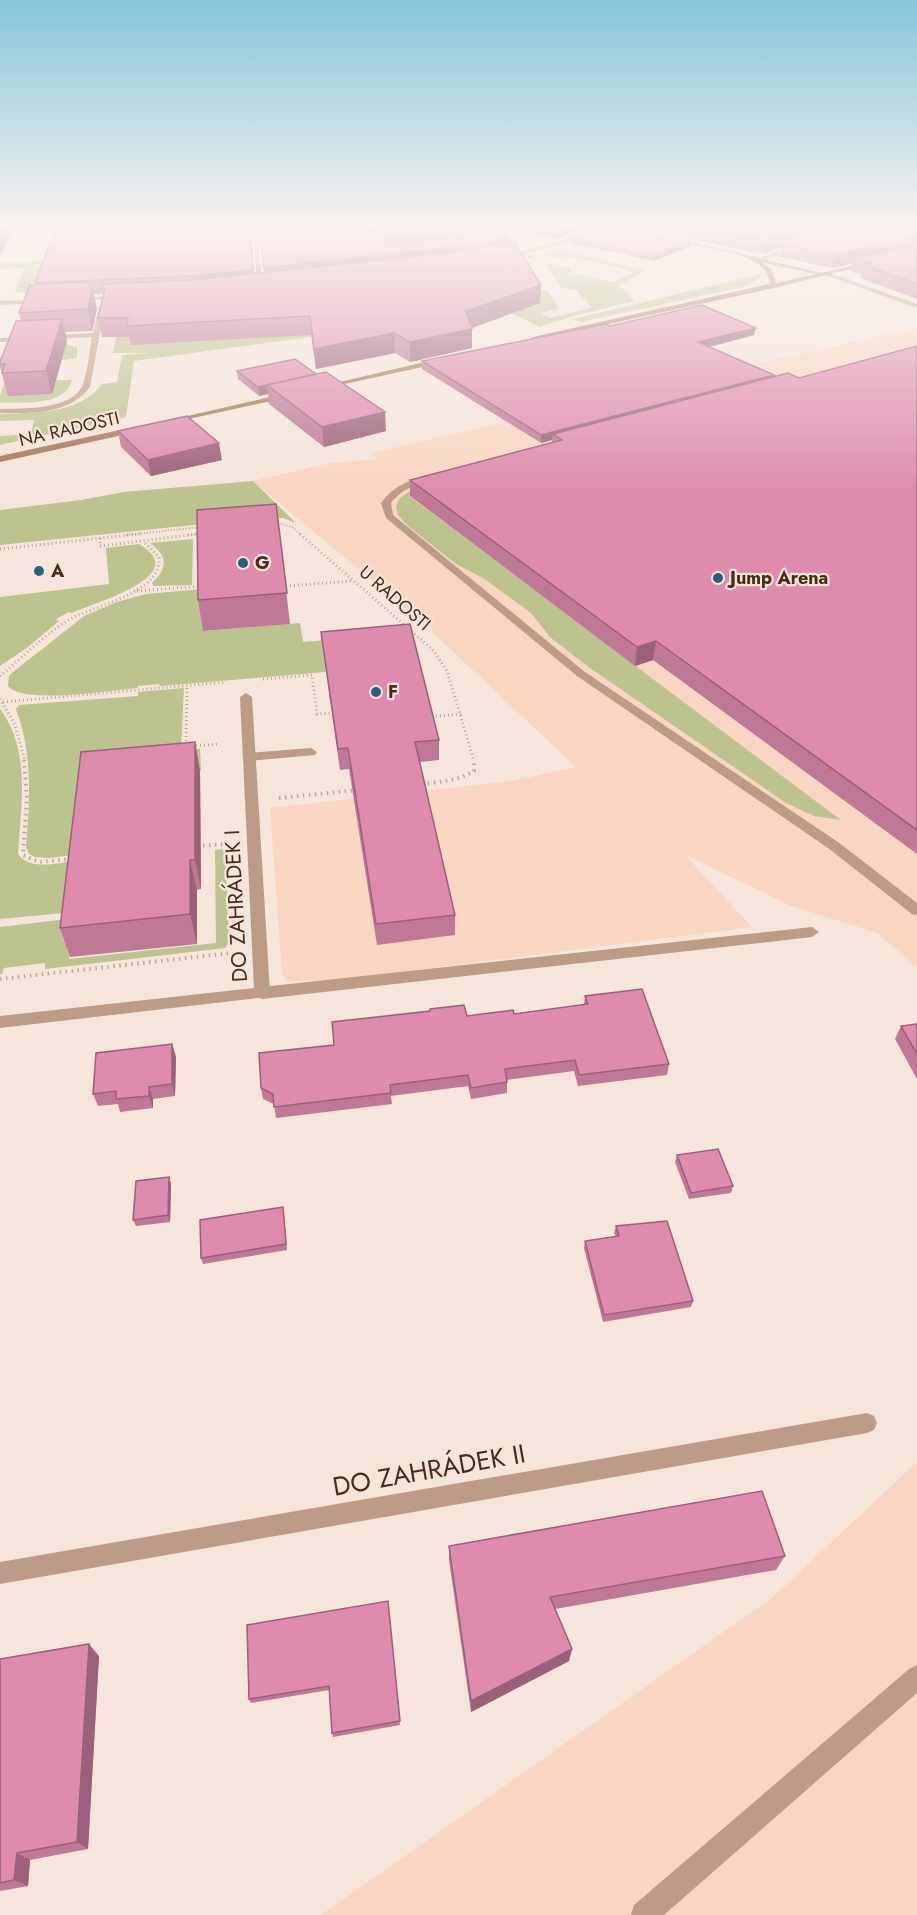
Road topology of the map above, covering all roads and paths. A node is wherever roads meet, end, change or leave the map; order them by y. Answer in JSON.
{"nodes":[{"id":1,"x":102,"y":313,"type":"edge"},
{"id":2,"x":650,"y":313,"type":"edge"},
{"id":3,"x":97,"y":335,"type":"junction"},
{"id":4,"x":0,"y":340,"type":"edge"},
{"id":5,"x":525,"y":341,"type":"edge"},
{"id":6,"x":446,"y":359,"type":"edge"},
{"id":7,"x":309,"y":390,"type":"edge"},
{"id":8,"x":298,"y":392,"type":"edge"},
{"id":9,"x":0,"y":411,"type":"edge"},
{"id":10,"x":161,"y":423,"type":"edge"},
{"id":11,"x":150,"y":426,"type":"edge"},
{"id":12,"x":0,"y":459,"type":"edge"},
{"id":13,"x":444,"y":473,"type":"edge"},
{"id":14,"x":273,"y":522,"type":"edge"},
{"id":15,"x":209,"y":527,"type":"edge"},
{"id":16,"x":197,"y":528,"type":"junction"},
{"id":17,"x":100,"y":538,"type":"junction"},
{"id":18,"x":144,"y":542,"type":"junction"},
{"id":19,"x":0,"y":549,"type":"edge"},
{"id":20,"x":354,"y":581,"type":"junction"},
{"id":21,"x":203,"y":586,"type":"edge"},
{"id":22,"x":286,"y":586,"type":"edge"},
{"id":23,"x":136,"y":591,"type":"junction"},
{"id":24,"x":0,"y":676,"type":"edge"},
{"id":25,"x":255,"y":680,"type":"dead end"},
{"id":26,"x":233,"y":682,"type":"dead end"},
{"id":27,"x":187,"y":686,"type":"junction"},
{"id":28,"x":246,"y":697,"type":"dead end"},
{"id":29,"x":1,"y":701,"type":"edge"},
{"id":30,"x":332,"y":713,"type":"edge"},
{"id":31,"x":461,"y":714,"type":"junction"},
{"id":32,"x":428,"y":717,"type":"edge"},
{"id":33,"x":186,"y":742,"type":"edge"},
{"id":34,"x":311,"y":752,"type":"dead end"},
{"id":35,"x":249,"y":757,"type":"junction"},
{"id":36,"x":417,"y":784,"type":"edge"},
{"id":37,"x":362,"y":790,"type":"edge"},
{"id":38,"x":251,"y":801,"type":"junction"},
{"id":39,"x":231,"y":843,"type":"dead end"},
{"id":40,"x":197,"y":846,"type":"edge"},
{"id":41,"x":81,"y":857,"type":"edge"},
{"id":42,"x":917,"y":910,"type":"edge"},
{"id":43,"x":812,"y":932,"type":"dead end"},
{"id":44,"x":236,"y":953,"type":"dead end"},
{"id":45,"x":0,"y":979,"type":"edge"},
{"id":46,"x":262,"y":993,"type":"junction"},
{"id":47,"x":0,"y":1022,"type":"edge"},
{"id":48,"x":867,"y":1423,"type":"dead end"},
{"id":49,"x":0,"y":1573,"type":"edge"},
{"id":50,"x":917,"y":1677,"type":"edge"},
{"id":51,"x":644,"y":1915,"type":"edge"}],
"edges":[{"from":1,"to":3,"type":"street"},
{"from":2,"to":5,"type":"main road"},
{"from":3,"to":4,"type":"street"},
{"from":3,"to":9,"type":"street"},
{"from":6,"to":7,"type":"main road"},
{"from":8,"to":10,"type":"main road"},
{"from":11,"to":12,"type":"main road","name":"NA RADOSTI"},
{"from":13,"to":42,"type":"street"},
{"from":14,"to":20,"type":"path","name":"U RADOSTI"},
{"from":15,"to":16,"type":"path"},
{"from":16,"to":17,"type":"path"},
{"from":16,"to":18,"type":"path"},
{"from":17,"to":18,"type":"path"},
{"from":17,"to":19,"type":"path"},
{"from":18,"to":23,"type":"path"},
{"from":20,"to":22,"type":"path"},
{"from":20,"to":31,"type":"path","name":"U RADOSTI"},
{"from":21,"to":23,"type":"path"},
{"from":23,"to":24,"type":"path"},
{"from":25,"to":30,"type":"path"},
{"from":26,"to":27,"type":"path"},
{"from":27,"to":29,"type":"path"},
{"from":27,"to":33,"type":"path"},
{"from":28,"to":35,"type":"street","name":"DO ZAHRÁDEK I"},
{"from":29,"to":41,"type":"path"},
{"from":31,"to":32,"type":"path"},
{"from":31,"to":36,"type":"path","name":"U RADOSTI"},
{"from":34,"to":35,"type":"street"},
{"from":35,"to":38,"type":"street","name":"DO ZAHRÁDEK I"},
{"from":37,"to":38,"type":"path"},
{"from":38,"to":46,"type":"street","name":"DO ZAHRÁDEK I"},
{"from":39,"to":40,"type":"path"},
{"from":43,"to":46,"type":"street"},
{"from":44,"to":45,"type":"path"},
{"from":46,"to":47,"type":"street","name":"DO ZAHRÁDEK I"},
{"from":48,"to":49,"type":"street","name":"DO ZAHRÁDEK II"},
{"from":50,"to":51,"type":"street"}]}
